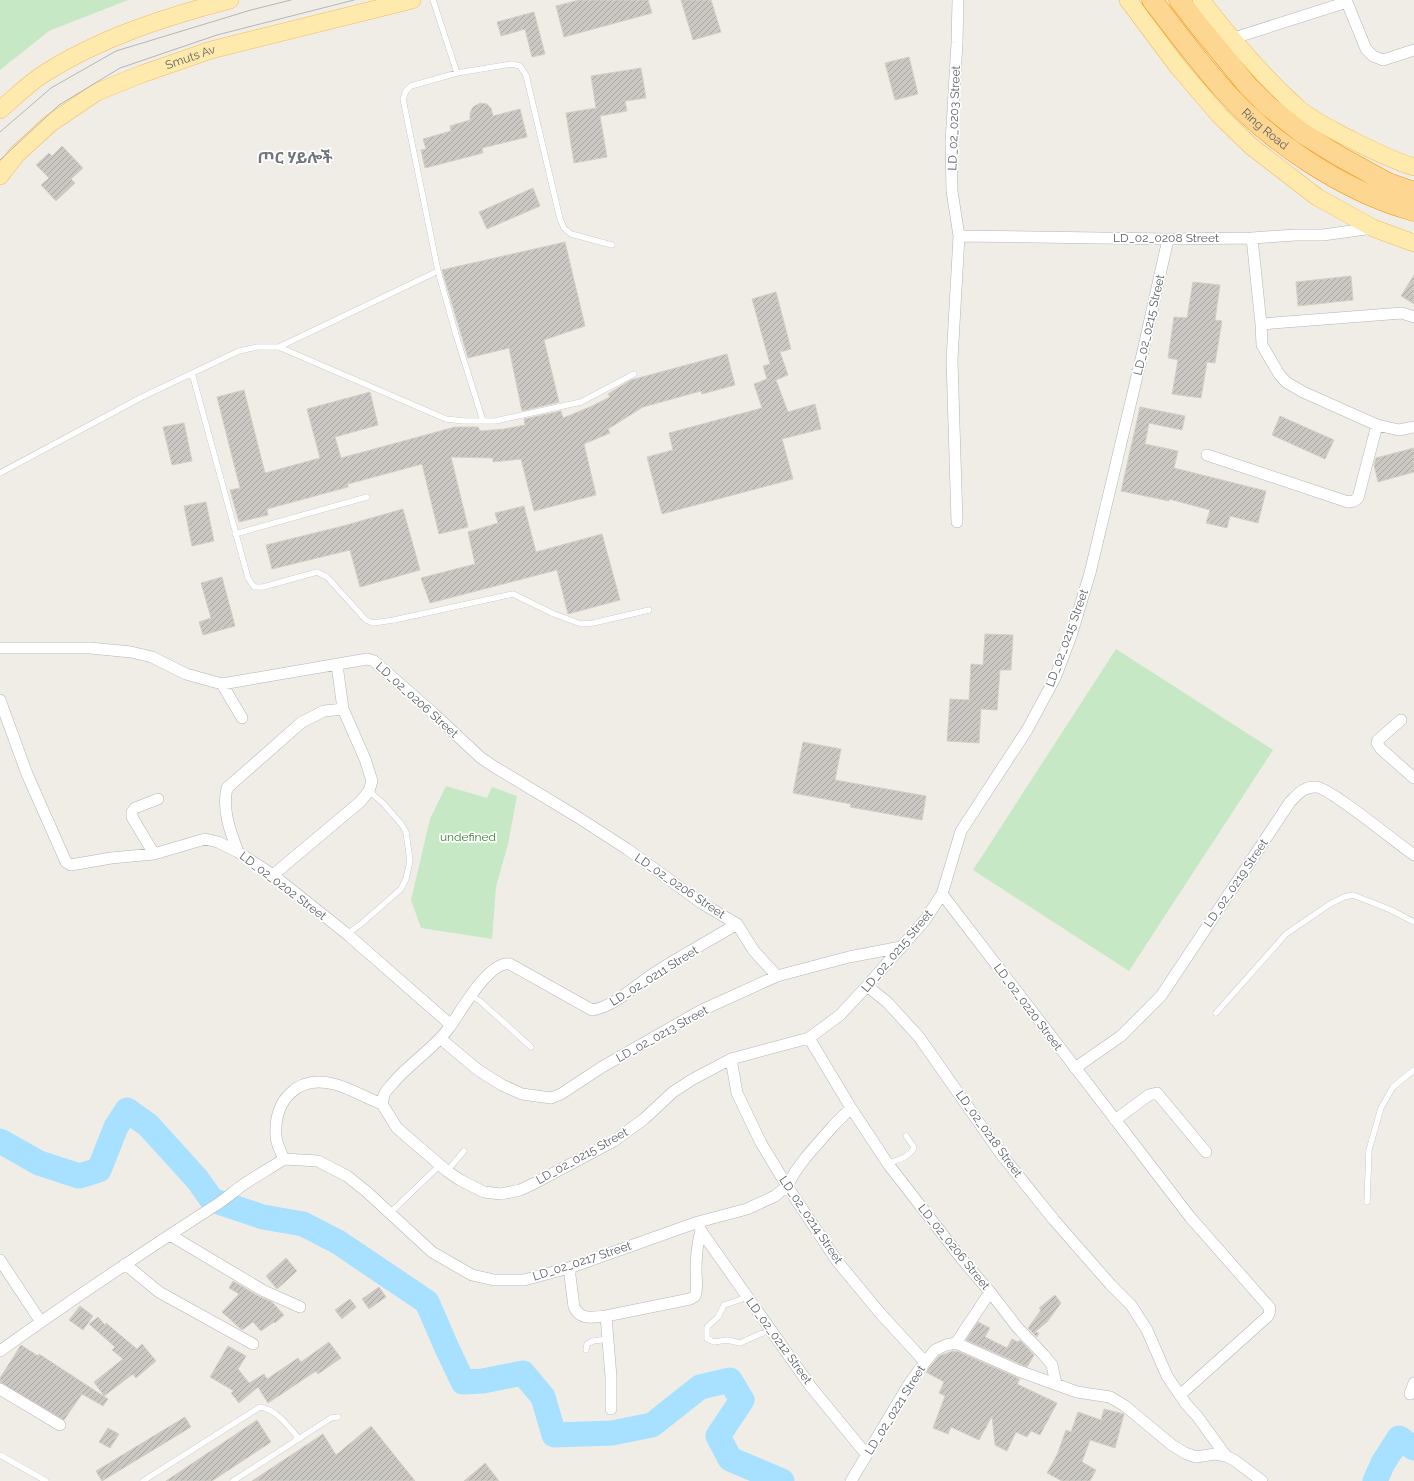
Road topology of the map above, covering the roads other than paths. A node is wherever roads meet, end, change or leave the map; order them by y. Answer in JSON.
{"nodes":[{"id":1,"x":230,"y":0,"type":"edge"},
{"id":2,"x":412,"y":0,"type":"edge"},
{"id":3,"x":433,"y":0,"type":"edge"},
{"id":4,"x":958,"y":0,"type":"edge"},
{"id":5,"x":1128,"y":0,"type":"edge"},
{"id":6,"x":1152,"y":0,"type":"edge"},
{"id":7,"x":1179,"y":0,"type":"edge"},
{"id":8,"x":1201,"y":0,"type":"edge"},
{"id":9,"x":1346,"y":1,"type":"edge"},
{"id":10,"x":1231,"y":39,"type":"junction"},
{"id":11,"x":1414,"y":50,"type":"edge"},
{"id":12,"x":457,"y":73,"type":"junction"},
{"id":13,"x":0,"y":110,"type":"edge"},
{"id":14,"x":1414,"y":167,"type":"edge"},
{"id":15,"x":0,"y":176,"type":"edge"},
{"id":16,"x":1414,"y":192,"type":"edge"},
{"id":17,"x":1414,"y":211,"type":"edge"},
{"id":18,"x":1373,"y":228,"type":"junction"},
{"id":19,"x":959,"y":236,"type":"junction"},
{"id":20,"x":1252,"y":238,"type":"junction"},
{"id":21,"x":1168,"y":239,"type":"junction"},
{"id":22,"x":1414,"y":243,"type":"edge"},
{"id":23,"x":612,"y":245,"type":"dead end"},
{"id":24,"x":438,"y":271,"type":"junction"},
{"id":25,"x":1414,"y":317,"type":"edge"},
{"id":26,"x":1262,"y":324,"type":"junction"},
{"id":27,"x":279,"y":346,"type":"junction"},
{"id":28,"x":192,"y":373,"type":"junction"},
{"id":29,"x":634,"y":374,"type":"dead end"},
{"id":30,"x":483,"y":421,"type":"junction"},
{"id":31,"x":1377,"y":425,"type":"junction"},
{"id":32,"x":1414,"y":427,"type":"edge"},
{"id":33,"x":1207,"y":455,"type":"dead end"},
{"id":34,"x":0,"y":473,"type":"edge"},
{"id":35,"x":367,"y":497,"type":"dead end"},
{"id":36,"x":957,"y":522,"type":"dead end"},
{"id":37,"x":235,"y":534,"type":"junction"},
{"id":38,"x":649,"y":610,"type":"dead end"},
{"id":39,"x":0,"y":648,"type":"edge"},
{"id":40,"x":337,"y":665,"type":"junction"},
{"id":41,"x":222,"y":684,"type":"junction"},
{"id":42,"x":0,"y":700,"type":"edge"},
{"id":43,"x":343,"y":709,"type":"junction"},
{"id":44,"x":242,"y":718,"type":"dead end"},
{"id":45,"x":1401,"y":720,"type":"dead end"},
{"id":46,"x":1414,"y":778,"type":"edge"},
{"id":47,"x":369,"y":791,"type":"junction"},
{"id":48,"x":158,"y":799,"type":"dead end"},
{"id":49,"x":238,"y":852,"type":"junction"},
{"id":50,"x":154,"y":854,"type":"junction"},
{"id":51,"x":1414,"y":855,"type":"edge"},
{"id":52,"x":273,"y":875,"type":"junction"},
{"id":53,"x":942,"y":894,"type":"junction"},
{"id":54,"x":1414,"y":922,"type":"edge"},
{"id":55,"x":737,"y":924,"type":"junction"},
{"id":56,"x":347,"y":934,"type":"junction"},
{"id":57,"x":901,"y":947,"type":"junction"},
{"id":58,"x":777,"y":976,"type":"junction"},
{"id":59,"x":867,"y":986,"type":"junction"},
{"id":60,"x":471,"y":995,"type":"junction"},
{"id":61,"x":1216,"y":1013,"type":"dead end"},
{"id":62,"x":452,"y":1025,"type":"junction"},
{"id":63,"x":809,"y":1038,"type":"junction"},
{"id":64,"x":441,"y":1039,"type":"junction"},
{"id":65,"x":531,"y":1047,"type":"dead end"},
{"id":66,"x":731,"y":1059,"type":"junction"},
{"id":67,"x":1075,"y":1068,"type":"junction"},
{"id":68,"x":1414,"y":1070,"type":"edge"},
{"id":69,"x":382,"y":1104,"type":"junction"},
{"id":70,"x":851,"y":1108,"type":"junction"},
{"id":71,"x":1115,"y":1120,"type":"junction"},
{"id":72,"x":906,"y":1136,"type":"dead end"},
{"id":73,"x":464,"y":1151,"type":"dead end"},
{"id":74,"x":1206,"y":1152,"type":"dead end"},
{"id":75,"x":284,"y":1159,"type":"junction"},
{"id":76,"x":888,"y":1164,"type":"junction"},
{"id":77,"x":443,"y":1168,"type":"junction"},
{"id":78,"x":788,"y":1186,"type":"junction"},
{"id":79,"x":1367,"y":1202,"type":"dead end"},
{"id":80,"x":390,"y":1213,"type":"junction"},
{"id":81,"x":699,"y":1227,"type":"junction"},
{"id":82,"x":170,"y":1235,"type":"junction"},
{"id":83,"x":0,"y":1260,"type":"edge"},
{"id":84,"x":124,"y":1264,"type":"junction"},
{"id":85,"x":569,"y":1268,"type":"junction"},
{"id":86,"x":990,"y":1292,"type":"junction"},
{"id":87,"x":748,"y":1297,"type":"junction"},
{"id":88,"x":300,"y":1307,"type":"dead end"},
{"id":89,"x":606,"y":1316,"type":"junction"},
{"id":90,"x":41,"y":1322,"type":"junction"},
{"id":91,"x":772,"y":1330,"type":"junction"},
{"id":92,"x":608,"y":1339,"type":"junction"},
{"id":93,"x":956,"y":1343,"type":"junction"},
{"id":94,"x":253,"y":1344,"type":"dead end"},
{"id":95,"x":586,"y":1350,"type":"dead end"},
{"id":96,"x":0,"y":1351,"type":"edge"},
{"id":97,"x":925,"y":1362,"type":"junction"},
{"id":98,"x":1414,"y":1383,"type":"edge"},
{"id":99,"x":1056,"y":1384,"type":"junction"},
{"id":100,"x":0,"y":1389,"type":"edge"},
{"id":101,"x":1410,"y":1394,"type":"dead end"},
{"id":102,"x":1180,"y":1395,"type":"junction"},
{"id":103,"x":612,"y":1409,"type":"dead end"},
{"id":104,"x":338,"y":1417,"type":"dead end"},
{"id":105,"x":60,"y":1425,"type":"dead end"},
{"id":106,"x":299,"y":1439,"type":"junction"},
{"id":107,"x":866,"y":1454,"type":"junction"},
{"id":108,"x":0,"y":1455,"type":"edge"},
{"id":109,"x":1226,"y":1456,"type":"junction"},
{"id":110,"x":46,"y":1481,"type":"edge"},
{"id":111,"x":143,"y":1481,"type":"edge"},
{"id":112,"x":233,"y":1481,"type":"edge"},
{"id":113,"x":851,"y":1481,"type":"edge"},
{"id":114,"x":1262,"y":1481,"type":"edge"}],
"edges":[{"from":1,"to":13,"type":"main road"},
{"from":2,"to":15,"type":"main road","name":"Smuts Av"},
{"from":3,"to":12,"type":"lane"},
{"from":4,"to":19,"type":"street","name":"LD_02_0203 Street"},
{"from":5,"to":18,"type":"main road"},
{"from":6,"to":17,"type":"highway","name":"Ring Road"},
{"from":7,"to":16,"type":"highway","name":"Ring Road"},
{"from":8,"to":10,"type":"main road"},
{"from":9,"to":10,"type":"street"},
{"from":9,"to":11,"type":"street"},
{"from":10,"to":14,"type":"main road"},
{"from":12,"to":23,"type":"lane"},
{"from":12,"to":24,"type":"lane"},
{"from":18,"to":20,"type":"street","name":"LD_02_0208 Street"},
{"from":18,"to":22,"type":"main road"},
{"from":19,"to":21,"type":"street","name":"LD_02_0208 Street"},
{"from":19,"to":36,"type":"street","name":"LD_02_0203 Street"},
{"from":20,"to":21,"type":"street","name":"LD_02_0208 Street"},
{"from":20,"to":26,"type":"street"},
{"from":21,"to":53,"type":"street","name":"LD_02_0215 Street"},
{"from":24,"to":27,"type":"lane"},
{"from":24,"to":30,"type":"lane"},
{"from":25,"to":26,"type":"street"},
{"from":26,"to":31,"type":"street"},
{"from":27,"to":28,"type":"lane"},
{"from":27,"to":30,"type":"lane"},
{"from":28,"to":34,"type":"lane"},
{"from":28,"to":37,"type":"lane"},
{"from":29,"to":30,"type":"lane"},
{"from":31,"to":32,"type":"street"},
{"from":31,"to":33,"type":"street"},
{"from":35,"to":37,"type":"lane"},
{"from":37,"to":38,"type":"lane"},
{"from":39,"to":41,"type":"street","name":"LD_02_0206 Street"},
{"from":40,"to":41,"type":"street","name":"LD_02_0206 Street"},
{"from":40,"to":43,"type":"street"},
{"from":40,"to":55,"type":"street","name":"LD_02_0206 Street"},
{"from":41,"to":44,"type":"street"},
{"from":42,"to":50,"type":"street","name":"LD_02_0202 Street"},
{"from":43,"to":47,"type":"street"},
{"from":43,"to":49,"type":"street"},
{"from":45,"to":46,"type":"street"},
{"from":47,"to":52,"type":"street"},
{"from":47,"to":56,"type":"lane"},
{"from":48,"to":50,"type":"street"},
{"from":49,"to":50,"type":"street","name":"LD_02_0202 Street"},
{"from":49,"to":52,"type":"street","name":"LD_02_0202 Street"},
{"from":51,"to":67,"type":"street","name":"LD_02_0219 Street"},
{"from":52,"to":56,"type":"street","name":"LD_02_0202 Street"},
{"from":53,"to":57,"type":"street","name":"LD_02_0215 Street"},
{"from":53,"to":67,"type":"street","name":"LD_02_0220 Street"},
{"from":54,"to":61,"type":"lane"},
{"from":55,"to":58,"type":"street"},
{"from":55,"to":60,"type":"street","name":"LD_02_0211 Street"},
{"from":56,"to":62,"type":"street","name":"LD_02_0202 Street"},
{"from":57,"to":58,"type":"street","name":"LD_02_0213 Street"},
{"from":57,"to":59,"type":"street","name":"LD_02_0215 Street"},
{"from":58,"to":64,"type":"street","name":"LD_02_0213 Street"},
{"from":59,"to":63,"type":"street","name":"LD_02_0215 Street"},
{"from":59,"to":102,"type":"street","name":"LD_02_0218 Street"},
{"from":60,"to":62,"type":"street"},
{"from":60,"to":65,"type":"lane"},
{"from":62,"to":64,"type":"street"},
{"from":63,"to":66,"type":"street","name":"LD_02_0215 Street"},
{"from":63,"to":70,"type":"street","name":"LD_02_0206 Street"},
{"from":64,"to":69,"type":"street"},
{"from":66,"to":77,"type":"street","name":"LD_02_0215 Street"},
{"from":66,"to":78,"type":"street","name":"LD_02_0214 Street"},
{"from":67,"to":71,"type":"street","name":"LD_02_0220 Street"},
{"from":68,"to":79,"type":"lane"},
{"from":69,"to":75,"type":"street"},
{"from":69,"to":77,"type":"street","name":"LD_02_0215 Street"},
{"from":70,"to":76,"type":"street","name":"LD_02_0206 Street"},
{"from":70,"to":78,"type":"street"},
{"from":71,"to":74,"type":"street"},
{"from":71,"to":102,"type":"street","name":"LD_02_0220 Street"},
{"from":72,"to":76,"type":"lane"},
{"from":73,"to":77,"type":"lane"},
{"from":75,"to":80,"type":"street","name":"LD_02_0217 Street"},
{"from":75,"to":82,"type":"street"},
{"from":76,"to":86,"type":"street","name":"LD_02_0206 Street"},
{"from":77,"to":80,"type":"lane"},
{"from":78,"to":81,"type":"street","name":"LD_02_0217 Street"},
{"from":78,"to":97,"type":"street","name":"LD_02_0214 Street"},
{"from":80,"to":85,"type":"street","name":"LD_02_0217 Street"},
{"from":81,"to":85,"type":"street","name":"LD_02_0217 Street"},
{"from":81,"to":87,"type":"street","name":"LD_02_0212 Street"},
{"from":81,"to":89,"type":"street"},
{"from":82,"to":84,"type":"street"},
{"from":82,"to":88,"type":"street"},
{"from":83,"to":90,"type":"street"},
{"from":84,"to":90,"type":"street"},
{"from":84,"to":94,"type":"street"},
{"from":85,"to":89,"type":"street"},
{"from":86,"to":93,"type":"street"},
{"from":86,"to":99,"type":"street","name":"LD_02_0206 Street"},
{"from":87,"to":91,"type":"street","name":"LD_02_0212 Street"},
{"from":87,"to":91,"type":"lane"},
{"from":89,"to":92,"type":"street"},
{"from":90,"to":96,"type":"street"},
{"from":91,"to":107,"type":"street","name":"LD_02_0212 Street"},
{"from":92,"to":95,"type":"lane"},
{"from":92,"to":103,"type":"street"},
{"from":93,"to":97,"type":"street","name":"LD_02_0221 Street"},
{"from":93,"to":99,"type":"street"},
{"from":97,"to":107,"type":"street","name":"LD_02_0221 Street"},
{"from":98,"to":101,"type":"street"},
{"from":99,"to":109,"type":"street"},
{"from":100,"to":105,"type":"street"},
{"from":102,"to":109,"type":"street","name":"LD_02_0218 Street"},
{"from":104,"to":106,"type":"lane"},
{"from":106,"to":111,"type":"lane"},
{"from":106,"to":112,"type":"lane"},
{"from":107,"to":113,"type":"street","name":"LD_02_0221 Street"},
{"from":108,"to":110,"type":"lane"},
{"from":109,"to":114,"type":"street"}]}
